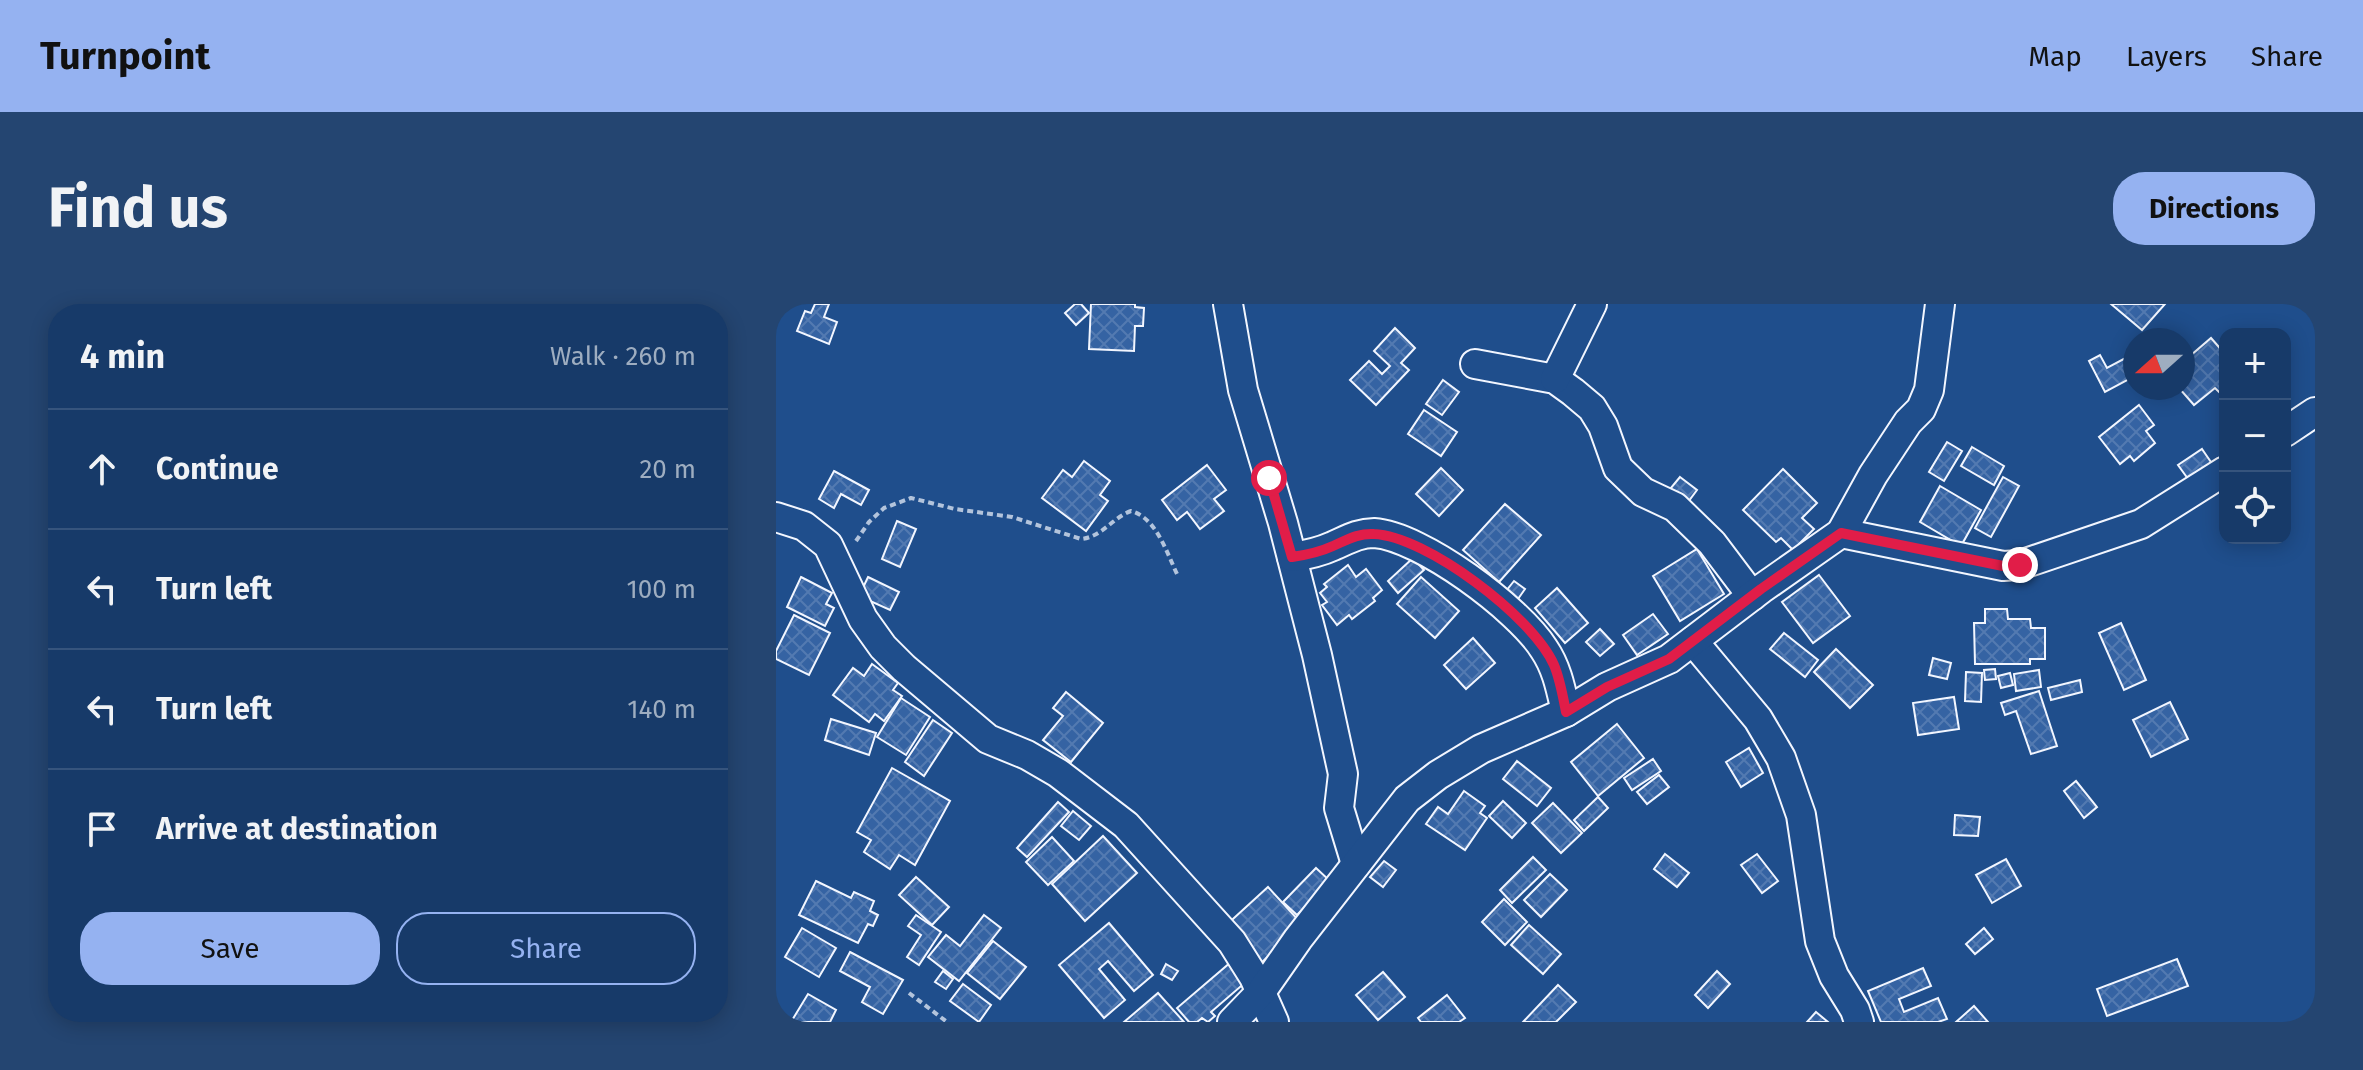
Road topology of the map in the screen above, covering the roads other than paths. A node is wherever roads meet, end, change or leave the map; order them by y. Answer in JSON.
{"nodes":[{"id":1,"x":1228,"y":304,"type":"edge"},
{"id":2,"x":1592,"y":304,"type":"edge"},
{"id":3,"x":1940,"y":304,"type":"edge"},
{"id":4,"x":1475,"y":364,"type":"dead end"},
{"id":5,"x":1555,"y":379,"type":"junction"},
{"id":6,"x":2315,"y":412,"type":"edge"},
{"id":7,"x":2291,"y":428,"type":"edge"},
{"id":8,"x":2223,"y":472,"type":"edge"},
{"id":9,"x":776,"y":517,"type":"edge"},
{"id":10,"x":1841,"y":533,"type":"junction"},
{"id":11,"x":1292,"y":557,"type":"junction"},
{"id":12,"x":1752,"y":596,"type":"junction"},
{"id":13,"x":1693,"y":641,"type":"junction"},
{"id":14,"x":1566,"y":712,"type":"junction"},
{"id":15,"x":1356,"y":864,"type":"junction"},
{"id":16,"x":1261,"y":992,"type":"junction"},
{"id":17,"x":1232,"y":1022,"type":"edge"},
{"id":18,"x":1274,"y":1022,"type":"edge"},
{"id":19,"x":1859,"y":1022,"type":"edge"}],
"edges":[{"from":1,"to":11,"type":"street"},
{"from":2,"to":5,"type":"street"},
{"from":3,"to":10,"type":"street"},
{"from":4,"to":5,"type":"street"},
{"from":5,"to":12,"type":"street"},
{"from":6,"to":7,"type":"street"},
{"from":8,"to":10,"type":"street"},
{"from":9,"to":16,"type":"street"},
{"from":10,"to":12,"type":"street"},
{"from":11,"to":14,"type":"street"},
{"from":11,"to":15,"type":"street"},
{"from":12,"to":13,"type":"street"},
{"from":13,"to":14,"type":"street"},
{"from":13,"to":19,"type":"street"},
{"from":14,"to":15,"type":"street"},
{"from":15,"to":16,"type":"street"},
{"from":16,"to":17,"type":"street"},
{"from":16,"to":18,"type":"street"}]}
